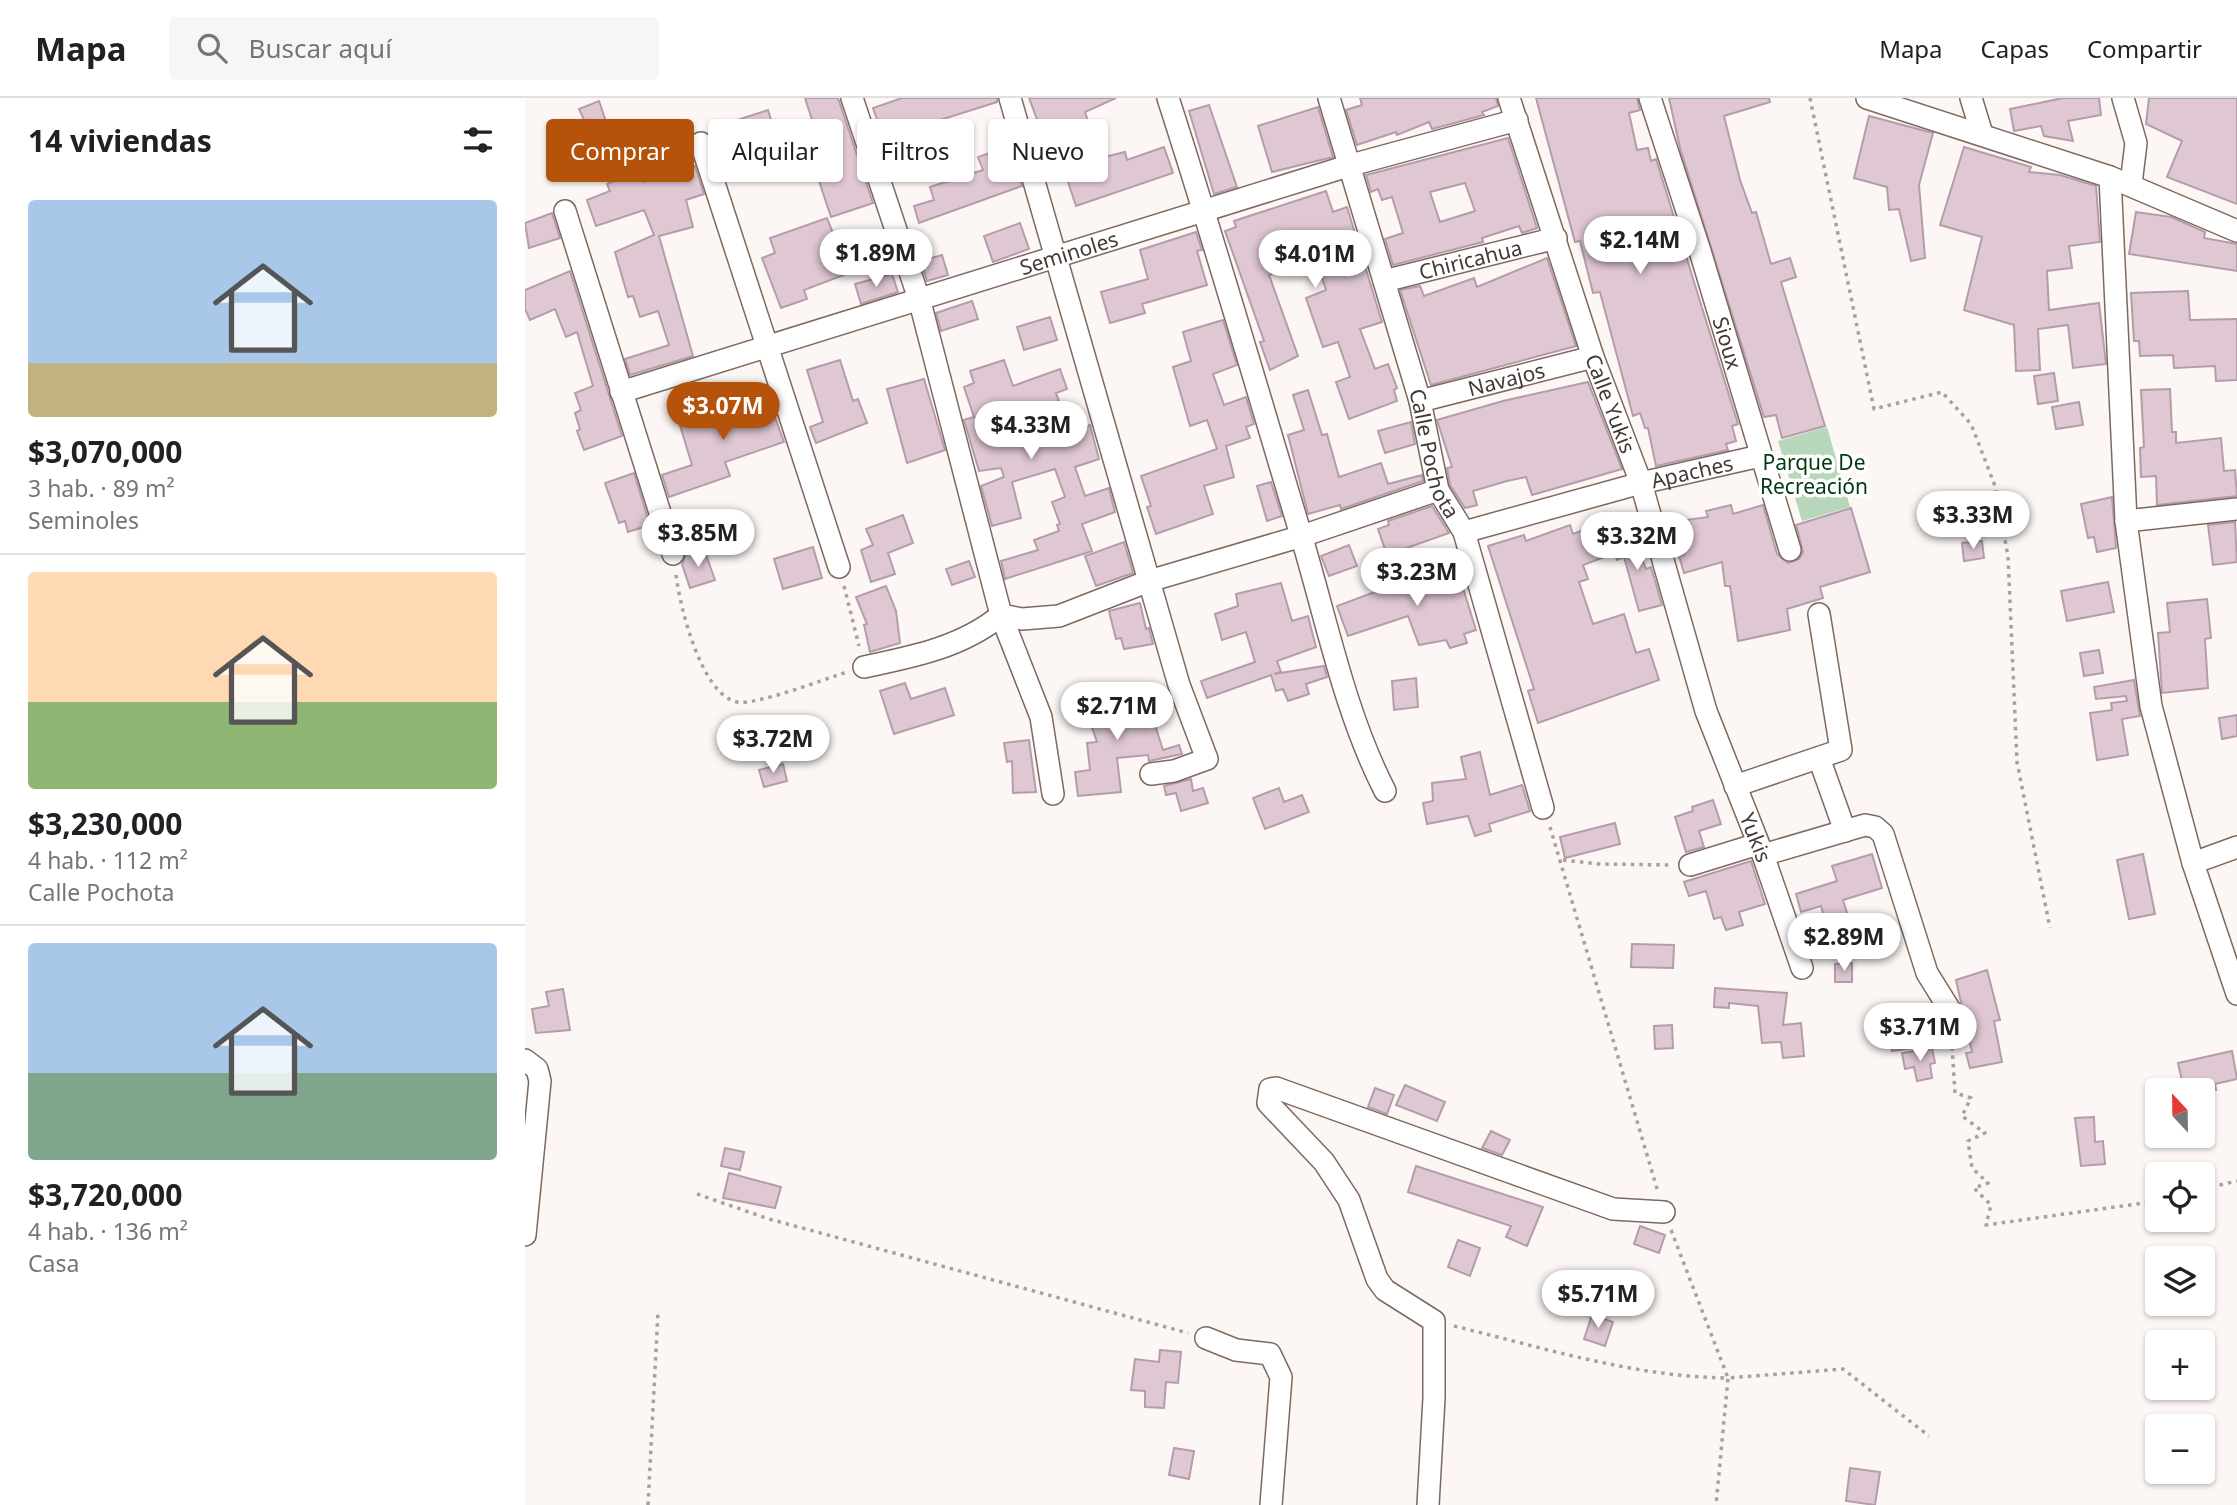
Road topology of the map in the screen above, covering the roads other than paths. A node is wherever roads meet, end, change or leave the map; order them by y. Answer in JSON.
{"nodes":[{"id":1,"x":852,"y":98,"type":"edge"},
{"id":2,"x":1010,"y":98,"type":"edge"},
{"id":3,"x":1168,"y":98,"type":"edge"},
{"id":4,"x":1329,"y":98,"type":"edge"},
{"id":5,"x":1509,"y":98,"type":"edge"},
{"id":6,"x":1650,"y":98,"type":"edge"},
{"id":7,"x":1867,"y":98,"type":"edge"},
{"id":8,"x":1971,"y":98,"type":"edge"},
{"id":9,"x":2123,"y":98,"type":"edge"},
{"id":10,"x":1517,"y":120,"type":"junction"},
{"id":11,"x":1982,"y":134,"type":"junction"},
{"id":12,"x":701,"y":143,"type":"dead end"},
{"id":13,"x":1351,"y":165,"type":"junction"},
{"id":14,"x":2110,"y":177,"type":"junction"},
{"id":15,"x":2131,"y":184,"type":"junction"},
{"id":16,"x":565,"y":211,"type":"dead end"},
{"id":17,"x":1204,"y":211,"type":"junction"},
{"id":18,"x":2237,"y":231,"type":"edge"},
{"id":19,"x":1556,"y":238,"type":"junction"},
{"id":20,"x":1056,"y":258,"type":"junction"},
{"id":21,"x":1384,"y":281,"type":"junction"},
{"id":22,"x":920,"y":302,"type":"junction"},
{"id":23,"x":765,"y":347,"type":"junction"},
{"id":24,"x":1593,"y":357,"type":"junction"},
{"id":25,"x":621,"y":392,"type":"junction"},
{"id":26,"x":1420,"y":401,"type":"junction"},
{"id":27,"x":1760,"y":456,"type":"junction"},
{"id":28,"x":1641,"y":483,"type":"junction"},
{"id":29,"x":1438,"y":490,"type":"junction"},
{"id":30,"x":2237,"y":509,"type":"edge"},
{"id":31,"x":2126,"y":521,"type":"junction"},
{"id":32,"x":1464,"y":532,"type":"junction"},
{"id":33,"x":1302,"y":536,"type":"junction"},
{"id":34,"x":1790,"y":550,"type":"dead end"},
{"id":35,"x":673,"y":554,"type":"road end"},
{"id":36,"x":839,"y":567,"type":"road end"},
{"id":37,"x":1149,"y":581,"type":"junction"},
{"id":38,"x":1819,"y":614,"type":"dead end"},
{"id":39,"x":1001,"y":615,"type":"junction"},
{"id":40,"x":864,"y":667,"type":"road end"},
{"id":41,"x":1706,"y":711,"type":"joint"},
{"id":42,"x":1819,"y":758,"type":"junction"},
{"id":43,"x":1151,"y":774,"type":"dead end"},
{"id":44,"x":1735,"y":786,"type":"junction"},
{"id":45,"x":1385,"y":791,"type":"dead end"},
{"id":46,"x":1053,"y":794,"type":"dead end"},
{"id":47,"x":1543,"y":808,"type":"road end"},
{"id":48,"x":1845,"y":831,"type":"junction"},
{"id":49,"x":2237,"y":847,"type":"edge"},
{"id":50,"x":1760,"y":850,"type":"junction"},
{"id":51,"x":2193,"y":863,"type":"junction"},
{"id":52,"x":1690,"y":865,"type":"road end"},
{"id":53,"x":1802,"y":968,"type":"dead end"},
{"id":54,"x":2237,"y":994,"type":"edge"},
{"id":55,"x":1950,"y":1010,"type":"road end"},
{"id":56,"x":525,"y":1060,"type":"edge"},
{"id":57,"x":1664,"y":1212,"type":"road end"},
{"id":58,"x":525,"y":1235,"type":"edge"},
{"id":59,"x":1206,"y":1338,"type":"road end"},
{"id":60,"x":1271,"y":1505,"type":"edge"},
{"id":61,"x":1428,"y":1505,"type":"edge"}],
"edges":[{"from":1,"to":22,"type":"street"},
{"from":2,"to":20,"type":"street"},
{"from":3,"to":17,"type":"street"},
{"from":4,"to":13,"type":"street","name":"Calle Pochota"},
{"from":5,"to":10,"type":"street","name":"Calle Yukis"},
{"from":6,"to":27,"type":"street","name":"Sioux"},
{"from":7,"to":11,"type":"street"},
{"from":8,"to":11,"type":"street"},
{"from":9,"to":15,"type":"street"},
{"from":10,"to":13,"type":"street","name":"Seminoles"},
{"from":10,"to":19,"type":"street","name":"Calle Yukis"},
{"from":11,"to":14,"type":"street"},
{"from":12,"to":23,"type":"street"},
{"from":13,"to":17,"type":"street","name":"Seminoles"},
{"from":13,"to":21,"type":"street","name":"Calle Pochota"},
{"from":14,"to":15,"type":"street"},
{"from":14,"to":31,"type":"street"},
{"from":15,"to":18,"type":"street"},
{"from":16,"to":25,"type":"street"},
{"from":17,"to":20,"type":"street","name":"Seminoles"},
{"from":17,"to":33,"type":"street"},
{"from":19,"to":21,"type":"street","name":"Chiricahua"},
{"from":19,"to":24,"type":"street","name":"Calle Yukis"},
{"from":20,"to":22,"type":"street","name":"Seminoles"},
{"from":20,"to":37,"type":"street"},
{"from":21,"to":26,"type":"street","name":"Calle Pochota"},
{"from":22,"to":23,"type":"street","name":"Seminoles"},
{"from":22,"to":39,"type":"street"},
{"from":23,"to":25,"type":"street","name":"Seminoles"},
{"from":23,"to":36,"type":"street"},
{"from":24,"to":26,"type":"street","name":"Navajos"},
{"from":24,"to":28,"type":"street","name":"Calle Yukis"},
{"from":25,"to":35,"type":"street"},
{"from":26,"to":29,"type":"street","name":"Calle Pochota"},
{"from":27,"to":28,"type":"street","name":"Apaches"},
{"from":27,"to":34,"type":"street","name":"Sioux"},
{"from":28,"to":32,"type":"street","name":"Apaches"},
{"from":28,"to":41,"type":"street","name":"Calle Yukis"},
{"from":29,"to":32,"type":"street","name":"Calle Pochota"},
{"from":29,"to":33,"type":"street"},
{"from":30,"to":31,"type":"street"},
{"from":31,"to":51,"type":"street"},
{"from":32,"to":47,"type":"street","name":"Calle Pochota"},
{"from":33,"to":37,"type":"street"},
{"from":33,"to":45,"type":"street"},
{"from":37,"to":39,"type":"street"},
{"from":37,"to":43,"type":"street"},
{"from":38,"to":42,"type":"street"},
{"from":39,"to":40,"type":"street"},
{"from":39,"to":46,"type":"street"},
{"from":41,"to":44,"type":"street","name":"Yukis"},
{"from":42,"to":44,"type":"street"},
{"from":42,"to":48,"type":"street"},
{"from":44,"to":50,"type":"street","name":"Yukis"},
{"from":48,"to":50,"type":"street"},
{"from":48,"to":55,"type":"street"},
{"from":49,"to":51,"type":"street"},
{"from":50,"to":52,"type":"street"},
{"from":50,"to":53,"type":"street","name":"Yukis"},
{"from":51,"to":54,"type":"street"},
{"from":56,"to":58,"type":"street"},
{"from":57,"to":61,"type":"street"},
{"from":59,"to":60,"type":"street"}]}
